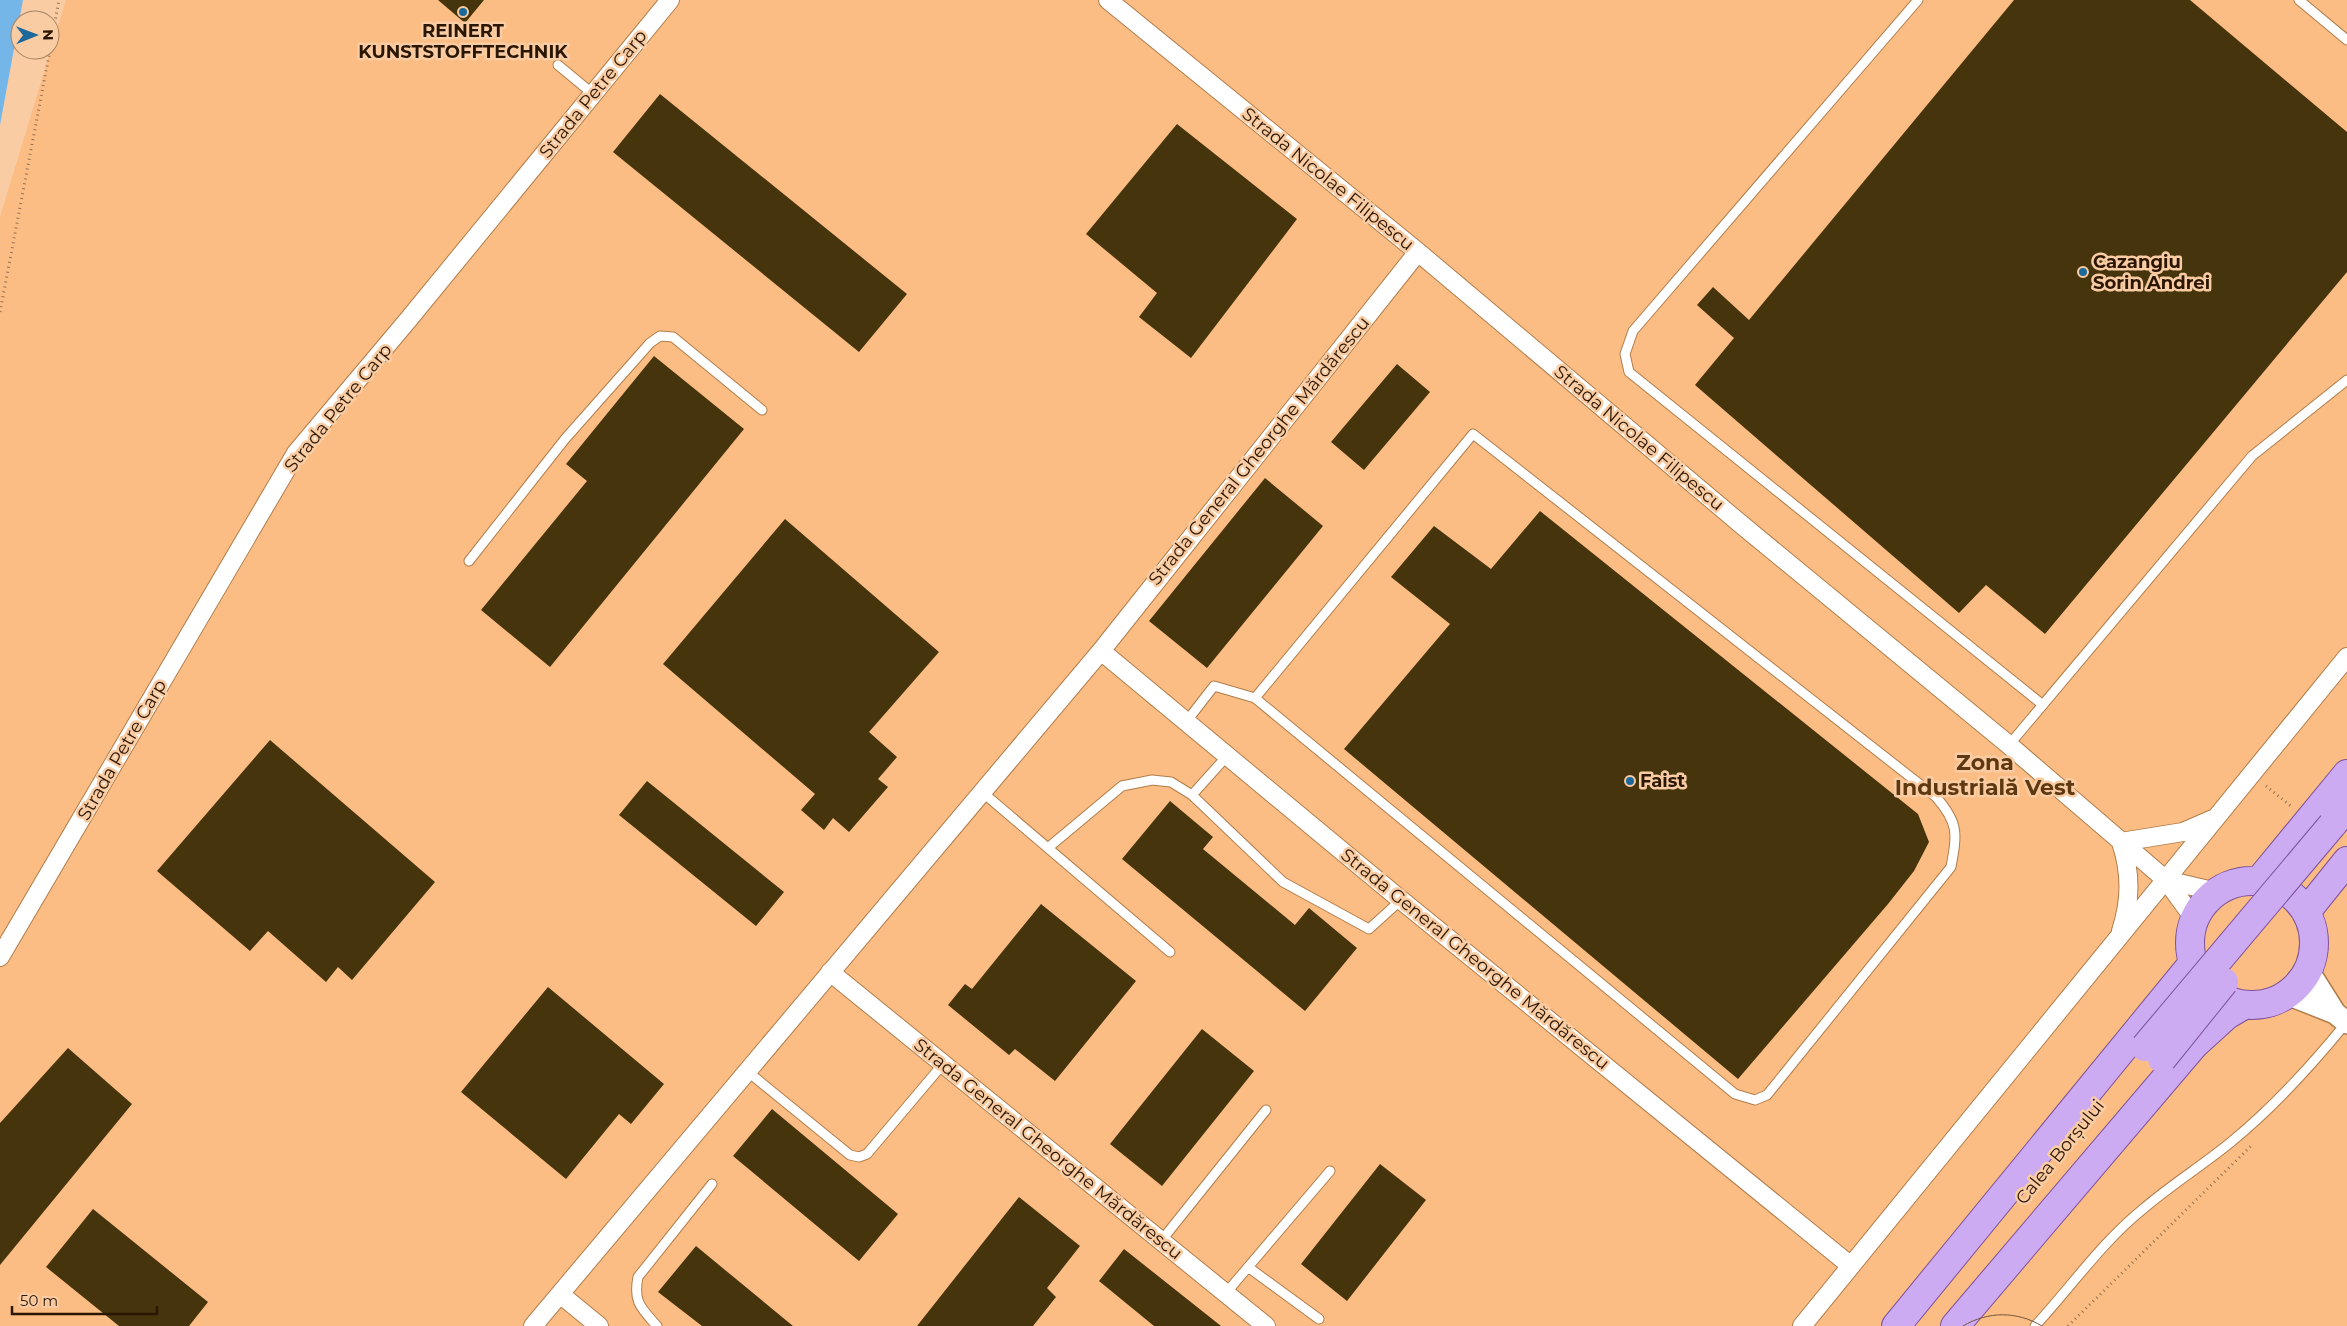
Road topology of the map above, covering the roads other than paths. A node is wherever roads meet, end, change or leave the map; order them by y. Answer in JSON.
{"nodes":[{"id":1,"x":670,"y":0,"type":"edge"},
{"id":2,"x":1108,"y":0,"type":"edge"},
{"id":3,"x":1918,"y":0,"type":"edge"},
{"id":4,"x":2299,"y":0,"type":"edge"},
{"id":5,"x":2347,"y":40,"type":"edge"},
{"id":6,"x":558,"y":65,"type":"dead end"},
{"id":7,"x":593,"y":94,"type":"junction"},
{"id":8,"x":1418,"y":252,"type":"junction"},
{"id":9,"x":2347,"y":380,"type":"edge"},
{"id":10,"x":762,"y":410,"type":"dead end"},
{"id":11,"x":469,"y":561,"type":"dead end"},
{"id":12,"x":1101,"y":651,"type":"junction"},
{"id":13,"x":2347,"y":657,"type":"edge"},
{"id":14,"x":1255,"y":698,"type":"junction"},
{"id":15,"x":2043,"y":705,"type":"junction"},
{"id":16,"x":1186,"y":722,"type":"junction"},
{"id":17,"x":2009,"y":745,"type":"junction"},
{"id":18,"x":1227,"y":756,"type":"junction"},
{"id":19,"x":2347,"y":774,"type":"edge"},
{"id":20,"x":981,"y":791,"type":"junction"},
{"id":21,"x":1192,"y":795,"type":"junction"},
{"id":22,"x":2218,"y":816,"type":"junction"},
{"id":23,"x":2342,"y":824,"type":"edge"},
{"id":24,"x":2121,"y":842,"type":"junction"},
{"id":25,"x":1049,"y":847,"type":"junction"},
{"id":26,"x":2347,"y":861,"type":"edge"},
{"id":27,"x":2166,"y":880,"type":"junction"},
{"id":28,"x":2259,"y":881,"type":"junction"},
{"id":29,"x":2217,"y":892,"type":"junction"},
{"id":30,"x":1401,"y":900,"type":"junction"},
{"id":31,"x":2306,"y":912,"type":"junction"},
{"id":32,"x":2195,"y":920,"type":"junction"},
{"id":33,"x":2119,"y":938,"type":"junction"},
{"id":34,"x":1170,"y":952,"type":"dead end"},
{"id":35,"x":0,"y":957,"type":"edge"},
{"id":36,"x":2194,"y":963,"type":"junction"},
{"id":37,"x":2308,"y":970,"type":"junction"},
{"id":38,"x":830,"y":972,"type":"junction"},
{"id":39,"x":2287,"y":994,"type":"junction"},
{"id":40,"x":2244,"y":1004,"type":"junction"},
{"id":41,"x":2344,"y":1020,"type":"edge"},
{"id":42,"x":2154,"y":1053,"type":"junction"},
{"id":43,"x":943,"y":1064,"type":"junction"},
{"id":44,"x":747,"y":1071,"type":"junction"},
{"id":45,"x":1266,"y":1110,"type":"dead end"},
{"id":46,"x":1330,"y":1171,"type":"dead end"},
{"id":47,"x":712,"y":1184,"type":"dead end"},
{"id":48,"x":1161,"y":1241,"type":"junction"},
{"id":49,"x":1851,"y":1266,"type":"junction"},
{"id":50,"x":1248,"y":1268,"type":"junction"},
{"id":51,"x":1226,"y":1293,"type":"junction"},
{"id":52,"x":560,"y":1294,"type":"junction"},
{"id":53,"x":1318,"y":1319,"type":"dead end"},
{"id":54,"x":1256,"y":1323,"type":"edge"},
{"id":55,"x":533,"y":1326,"type":"edge"},
{"id":56,"x":599,"y":1326,"type":"edge"},
{"id":57,"x":657,"y":1326,"type":"edge"},
{"id":58,"x":1802,"y":1326,"type":"edge"},
{"id":59,"x":1896,"y":1326,"type":"edge"},
{"id":60,"x":1919,"y":1326,"type":"edge"},
{"id":61,"x":1945,"y":1326,"type":"edge"},
{"id":62,"x":1955,"y":1326,"type":"edge"},
{"id":63,"x":2035,"y":1326,"type":"edge"}],
"edges":[{"from":1,"to":7,"type":"street","name":"Strada Petre Carp"},
{"from":2,"to":8,"type":"street","name":"Strada Nicolae Filipescu"},
{"from":3,"to":15,"type":"lane"},
{"from":4,"to":5,"type":"lane"},
{"from":6,"to":7,"type":"lane"},
{"from":7,"to":35,"type":"street","name":"Strada Petre Carp"},
{"from":8,"to":12,"type":"street","name":"Strada General Gheorghe Mărdărescu"},
{"from":8,"to":17,"type":"street","name":"Strada Nicolae Filipescu"},
{"from":9,"to":15,"type":"lane"},
{"from":10,"to":11,"type":"lane"},
{"from":12,"to":16,"type":"street","name":"Strada General Gheorghe Mărdărescu"},
{"from":12,"to":20,"type":"street","name":"Strada General Gheorghe Mărdărescu"},
{"from":13,"to":22,"type":"street"},
{"from":14,"to":14,"type":"lane"},
{"from":14,"to":16,"type":"lane"},
{"from":15,"to":17,"type":"lane"},
{"from":16,"to":18,"type":"street","name":"Strada General Gheorghe Mărdărescu"},
{"from":17,"to":24,"type":"street","name":"Strada Nicolae Filipescu"},
{"from":18,"to":21,"type":"lane"},
{"from":18,"to":30,"type":"street","name":"Strada General Gheorghe Mărdărescu"},
{"from":19,"to":28,"type":"main road"},
{"from":20,"to":25,"type":"lane"},
{"from":20,"to":38,"type":"street","name":"Strada General Gheorghe Mărdărescu"},
{"from":21,"to":25,"type":"lane"},
{"from":21,"to":30,"type":"lane"},
{"from":22,"to":24,"type":"street"},
{"from":22,"to":27,"type":"street"},
{"from":23,"to":42,"type":"main road","name":"Calea Borșului","bridge":true},
{"from":24,"to":27,"type":"street","name":"Strada Nicolae Filipescu"},
{"from":24,"to":33,"type":"street"},
{"from":25,"to":34,"type":"lane"},
{"from":26,"to":31,"type":"main road"},
{"from":27,"to":29,"type":"street","name":"Strada Nicolae Filipescu"},
{"from":27,"to":32,"type":"street","name":"Strada Nicolae Filipescu"},
{"from":27,"to":33,"type":"street"},
{"from":28,"to":29,"type":"main road"},
{"from":28,"to":31,"type":"main road"},
{"from":29,"to":32,"type":"main road"},
{"from":30,"to":49,"type":"street","name":"Strada General Gheorghe Mărdărescu"},
{"from":31,"to":37,"type":"main road"},
{"from":32,"to":36,"type":"main road"},
{"from":33,"to":49,"type":"street"},
{"from":36,"to":40,"type":"main road"},
{"from":36,"to":59,"type":"main road"},
{"from":37,"to":39,"type":"main road"},
{"from":37,"to":41,"type":"street"},
{"from":38,"to":43,"type":"street","name":"Strada General Gheorghe Mărdărescu"},
{"from":38,"to":44,"type":"street","name":"Strada General Gheorghe Mărdărescu"},
{"from":39,"to":40,"type":"main road"},
{"from":39,"to":41,"type":"street"},
{"from":40,"to":62,"type":"main road"},
{"from":41,"to":63,"type":"lane"},
{"from":42,"to":60,"type":"main road","name":"Calea Borșului"},
{"from":42,"to":61,"type":"main road","name":"Calea Borșului"},
{"from":43,"to":44,"type":"lane"},
{"from":43,"to":48,"type":"street","name":"Strada General Gheorghe Mărdărescu"},
{"from":44,"to":52,"type":"street","name":"Strada General Gheorghe Mărdărescu"},
{"from":45,"to":48,"type":"lane"},
{"from":46,"to":50,"type":"lane"},
{"from":47,"to":57,"type":"lane"},
{"from":48,"to":51,"type":"street","name":"Strada General Gheorghe Mărdărescu"},
{"from":49,"to":58,"type":"street"},
{"from":50,"to":51,"type":"lane"},
{"from":50,"to":53,"type":"lane"},
{"from":51,"to":54,"type":"street","name":"Strada General Gheorghe Mărdărescu"},
{"from":52,"to":55,"type":"street","name":"Strada General Gheorghe Mărdărescu"},
{"from":52,"to":56,"type":"street"}]}
